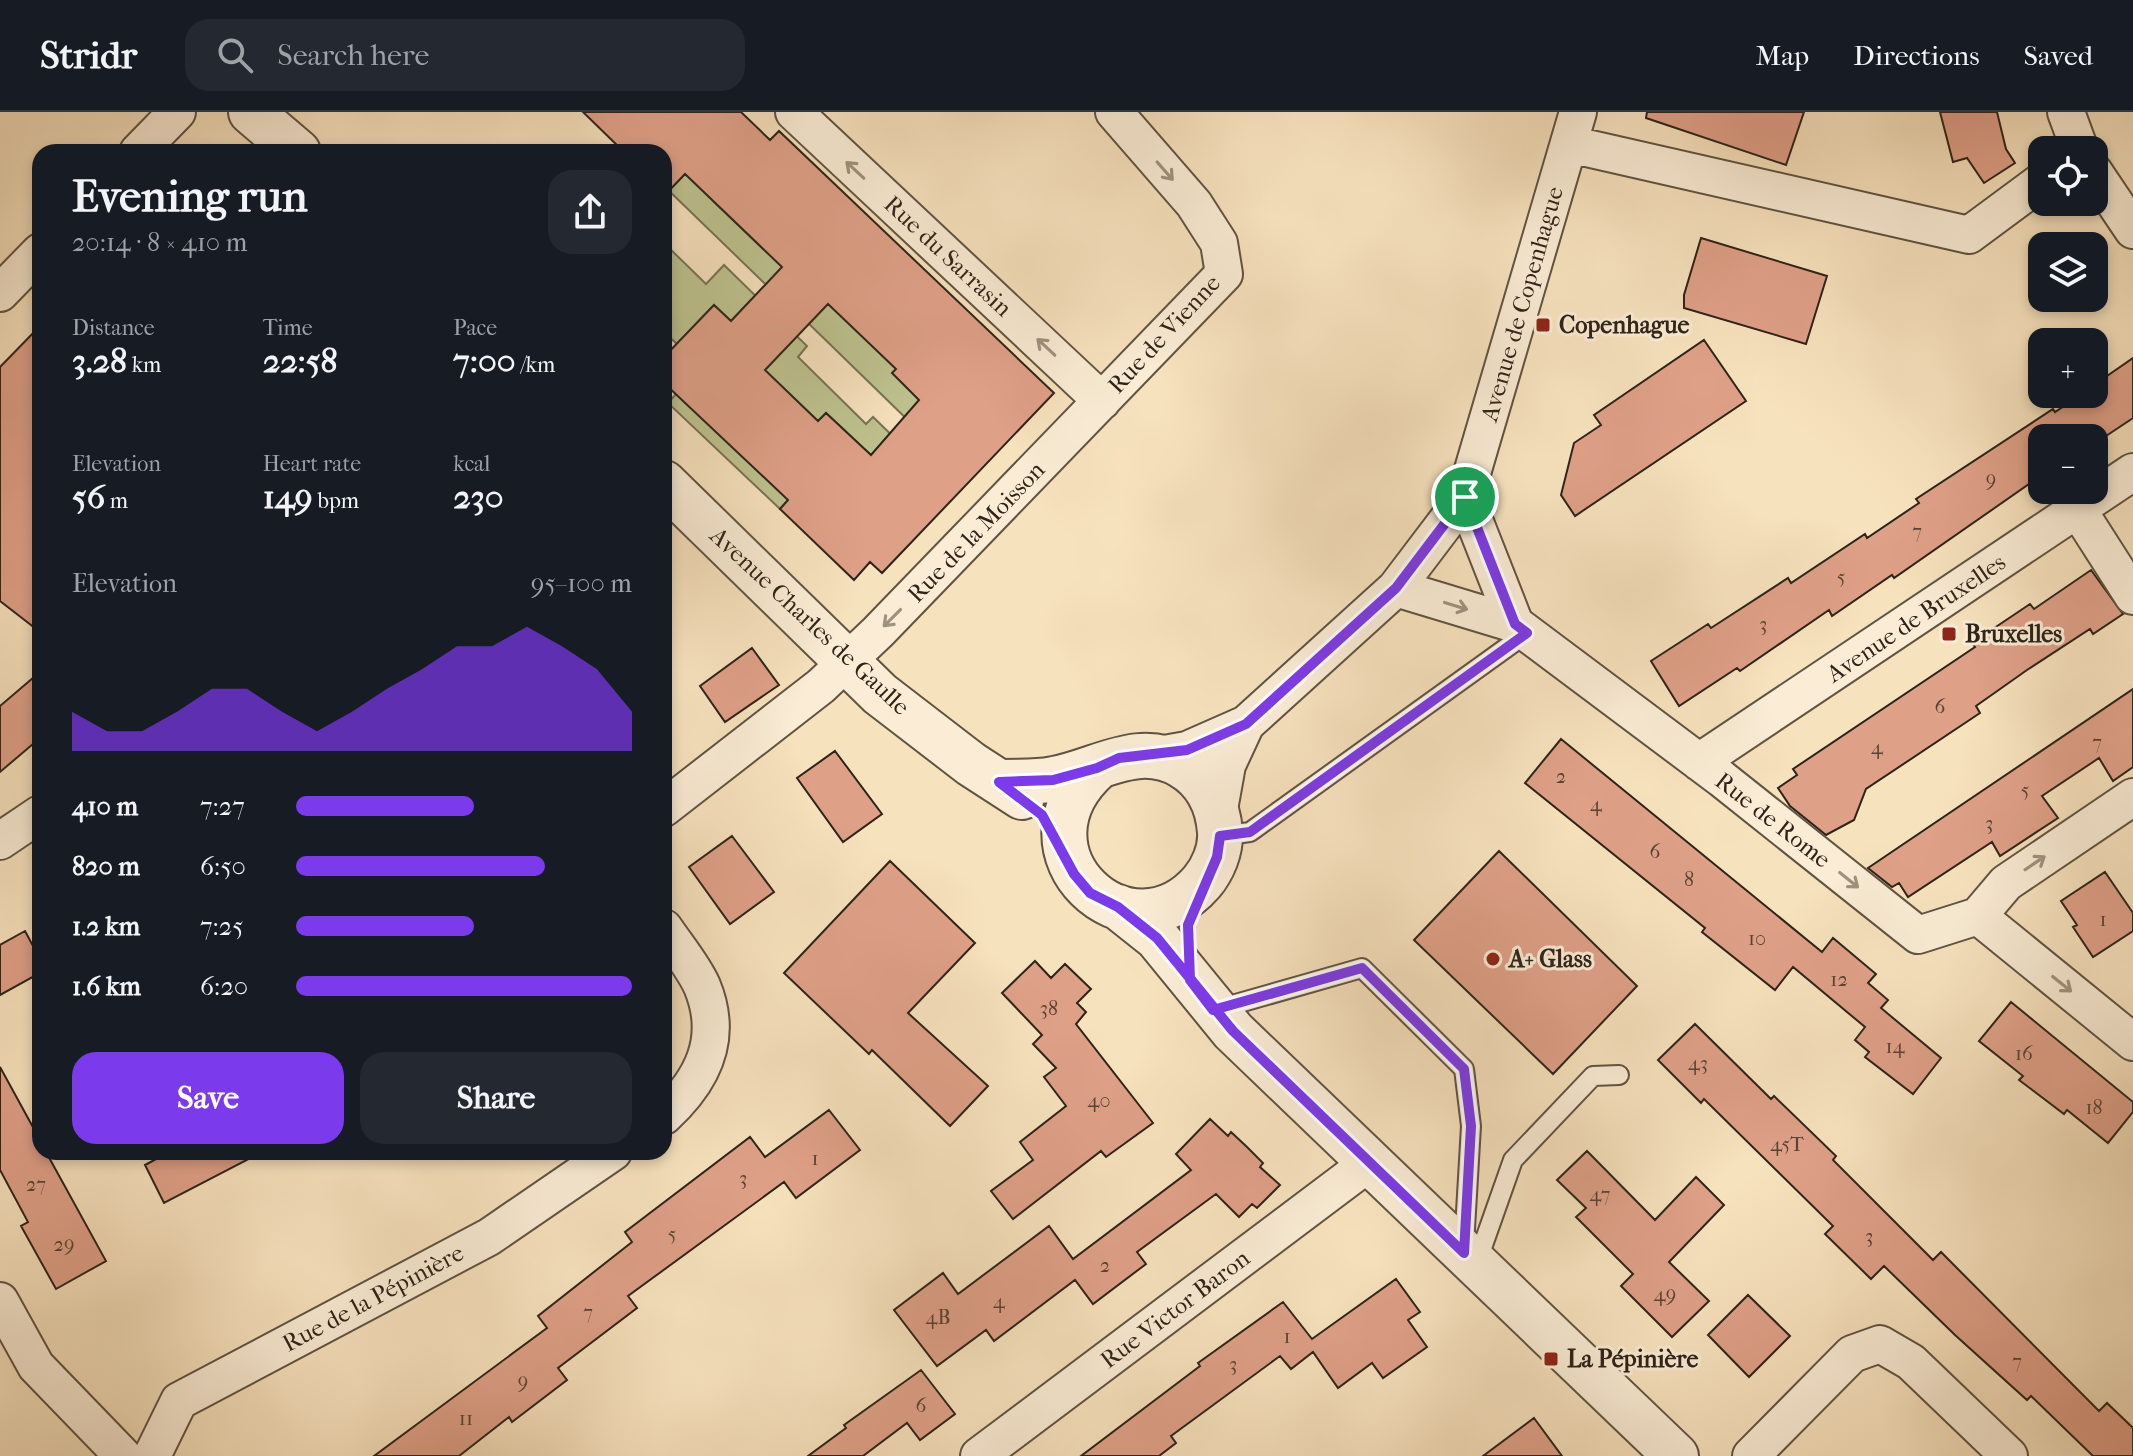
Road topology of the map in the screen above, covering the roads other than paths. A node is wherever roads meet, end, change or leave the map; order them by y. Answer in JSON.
{"nodes":[{"id":1,"x":177,"y":112,"type":"edge"},
{"id":2,"x":251,"y":112,"type":"edge"},
{"id":3,"x":794,"y":112,"type":"edge"},
{"id":4,"x":1114,"y":112,"type":"edge"},
{"id":5,"x":2066,"y":112,"type":"edge"},
{"id":6,"x":1574,"y":128,"type":"edge"},
{"id":7,"x":2075,"y":136,"type":"edge"},
{"id":8,"x":146,"y":144,"type":"edge"},
{"id":9,"x":289,"y":144,"type":"edge"},
{"id":10,"x":2028,"y":191,"type":"edge"},
{"id":11,"x":2108,"y":193,"type":"edge"},
{"id":12,"x":2133,"y":230,"type":"edge"},
{"id":13,"x":32,"y":260,"type":"edge"},
{"id":14,"x":0,"y":293,"type":"edge"},
{"id":15,"x":1102,"y":401,"type":"junction"},
{"id":16,"x":2133,"y":472,"type":"edge"},
{"id":17,"x":672,"y":491,"type":"edge"},
{"id":18,"x":1465,"y":497,"type":"junction"},
{"id":19,"x":2078,"y":510,"type":"junction"},
{"id":20,"x":1396,"y":588,"type":"junction"},
{"id":21,"x":2133,"y":596,"type":"edge"},
{"id":22,"x":1521,"y":629,"type":"junction"},
{"id":23,"x":847,"y":661,"type":"junction"},
{"id":24,"x":1246,"y":724,"type":"junction"},
{"id":25,"x":1153,"y":756,"type":"junction"},
{"id":26,"x":1699,"y":762,"type":"junction"},
{"id":27,"x":1097,"y":768,"type":"junction"},
{"id":28,"x":999,"y":782,"type":"junction"},
{"id":29,"x":2133,"y":797,"type":"edge"},
{"id":30,"x":672,"y":802,"type":"edge"},
{"id":31,"x":32,"y":819,"type":"edge"},
{"id":32,"x":0,"y":841,"type":"edge"},
{"id":33,"x":1215,"y":842,"type":"junction"},
{"id":34,"x":1072,"y":868,"type":"junction"},
{"id":35,"x":1118,"y":907,"type":"junction"},
{"id":36,"x":1978,"y":916,"type":"junction"},
{"id":37,"x":672,"y":940,"type":"edge"},
{"id":38,"x":1202,"y":995,"type":"junction"},
{"id":39,"x":2133,"y":1042,"type":"edge"},
{"id":40,"x":1619,"y":1075,"type":"dead end"},
{"id":41,"x":672,"y":1108,"type":"edge"},
{"id":42,"x":601,"y":1160,"type":"edge"},
{"id":43,"x":1370,"y":1162,"type":"junction"},
{"id":44,"x":1470,"y":1258,"type":"junction"},
{"id":45,"x":0,"y":1301,"type":"edge"},
{"id":46,"x":123,"y":1456,"type":"edge"},
{"id":47,"x":152,"y":1456,"type":"edge"},
{"id":48,"x":979,"y":1456,"type":"edge"},
{"id":49,"x":1676,"y":1456,"type":"edge"},
{"id":50,"x":1751,"y":1456,"type":"edge"},
{"id":51,"x":2009,"y":1456,"type":"edge"}],
"edges":[{"from":1,"to":8,"type":"street"},
{"from":2,"to":9,"type":"street"},
{"from":15,"to":3,"type":"street","name":"Rue du Sarrasin","one_way":true},
{"from":4,"to":15,"type":"street","name":"Rue de Vienne","one_way":true},
{"from":5,"to":7,"type":"street"},
{"from":6,"to":10,"type":"street"},
{"from":6,"to":18,"type":"street","name":"Avenue de Copenhague"},
{"from":11,"to":12,"type":"street"},
{"from":13,"to":14,"type":"street"},
{"from":15,"to":23,"type":"street","name":"Rue de la Moisson","one_way":true},
{"from":16,"to":19,"type":"street","name":"Avenue de Bruxelles"},
{"from":17,"to":23,"type":"street","name":"Avenue Charles de Gaulle"},
{"from":18,"to":20,"type":"street"},
{"from":18,"to":22,"type":"street"},
{"from":19,"to":21,"type":"street"},
{"from":19,"to":26,"type":"street","name":"Avenue de Bruxelles"},
{"from":20,"to":22,"type":"street","name":"Rue de Rome","one_way":true},
{"from":20,"to":24,"type":"street"},
{"from":22,"to":26,"type":"street","name":"Rue de Rome"},
{"from":22,"to":33,"type":"lane"},
{"from":23,"to":28,"type":"street","name":"Avenue Charles de Gaulle"},
{"from":23,"to":30,"type":"street","name":"Rue de la Moisson"},
{"from":24,"to":25,"type":"street"},
{"from":24,"to":33,"type":"street"},
{"from":25,"to":27,"type":"street"},
{"from":25,"to":33,"type":"street"},
{"from":26,"to":36,"type":"street","name":"Rue de Rome","one_way":true},
{"from":27,"to":28,"type":"street"},
{"from":27,"to":34,"type":"street"},
{"from":28,"to":34,"type":"street","name":"Avenue Charles de Gaulle"},
{"from":36,"to":29,"type":"street","one_way":true},
{"from":31,"to":32,"type":"street"},
{"from":33,"to":35,"type":"street"},
{"from":33,"to":38,"type":"street"},
{"from":34,"to":35,"type":"street"},
{"from":35,"to":38,"type":"street"},
{"from":36,"to":39,"type":"street","one_way":true},
{"from":37,"to":41,"type":"street"},
{"from":38,"to":43,"type":"street"},
{"from":38,"to":44,"type":"lane"},
{"from":40,"to":44,"type":"lane"},
{"from":42,"to":47,"type":"street","name":"Rue de la Pépinière"},
{"from":43,"to":44,"type":"street"},
{"from":43,"to":48,"type":"street","name":"Rue Victor Baron"},
{"from":44,"to":49,"type":"street"},
{"from":45,"to":46,"type":"street"},
{"from":50,"to":51,"type":"street"}]}
